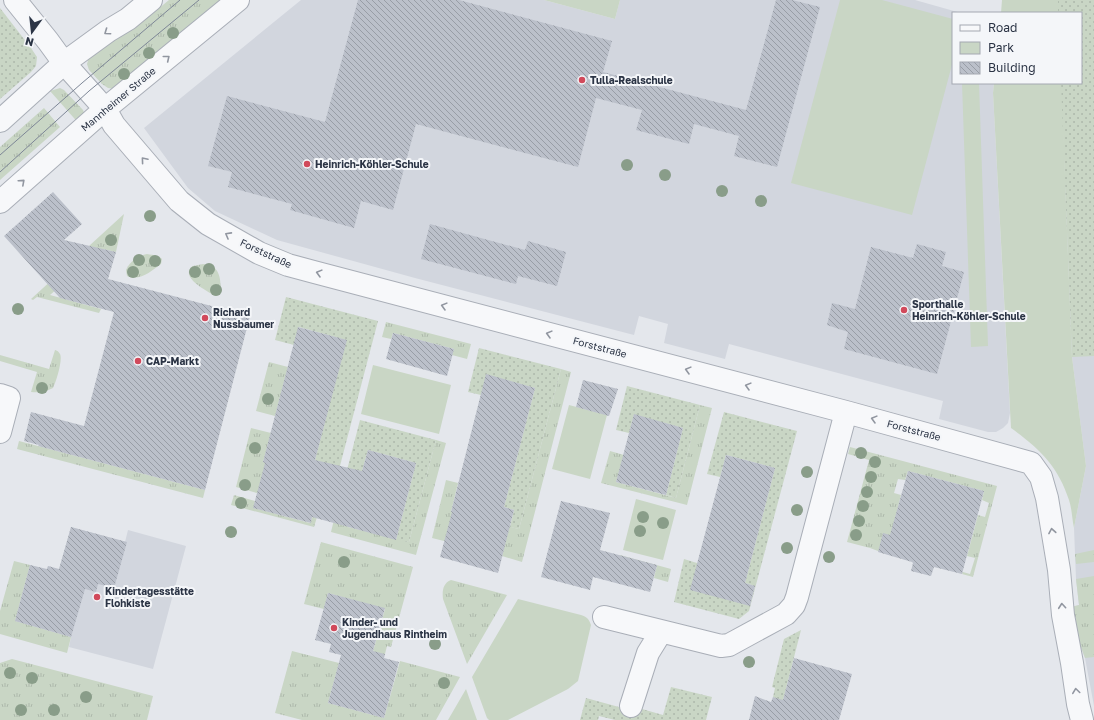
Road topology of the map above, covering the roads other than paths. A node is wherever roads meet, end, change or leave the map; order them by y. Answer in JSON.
{"nodes":[{"id":1,"x":15,"y":0,"type":"edge"},
{"id":2,"x":152,"y":0,"type":"edge"},
{"id":3,"x":238,"y":0,"type":"edge"},
{"id":4,"x":64,"y":63,"type":"junction"},
{"id":5,"x":104,"y":109,"type":"junction"},
{"id":6,"x":0,"y":121,"type":"edge"},
{"id":7,"x":0,"y":202,"type":"edge"},
{"id":8,"x":0,"y":396,"type":"edge"},
{"id":9,"x":846,"y":412,"type":"junction"},
{"id":10,"x":0,"y":432,"type":"edge"},
{"id":11,"x":604,"y":617,"type":"dead end"},
{"id":12,"x":661,"y":632,"type":"junction"},
{"id":13,"x":631,"y":706,"type":"dead end"},
{"id":14,"x":1082,"y":720,"type":"edge"}],
"edges":[{"from":1,"to":4,"type":"street","name":"Forststraße"},
{"from":2,"to":4,"type":"street","one_way":true},
{"from":5,"to":3,"type":"street","name":"Mannheimer Straße","one_way":true},
{"from":4,"to":5,"type":"street","name":"Forststraße"},
{"from":4,"to":6,"type":"street"},
{"from":7,"to":5,"type":"street","name":"Mannheimer Straße","one_way":true},
{"from":9,"to":5,"type":"street","name":"Forststraße","one_way":true},
{"from":8,"to":10,"type":"street"},
{"from":9,"to":12,"type":"street"},
{"from":14,"to":9,"type":"street","name":"Forststraße","one_way":true},
{"from":11,"to":12,"type":"street"},
{"from":12,"to":13,"type":"street"}]}
